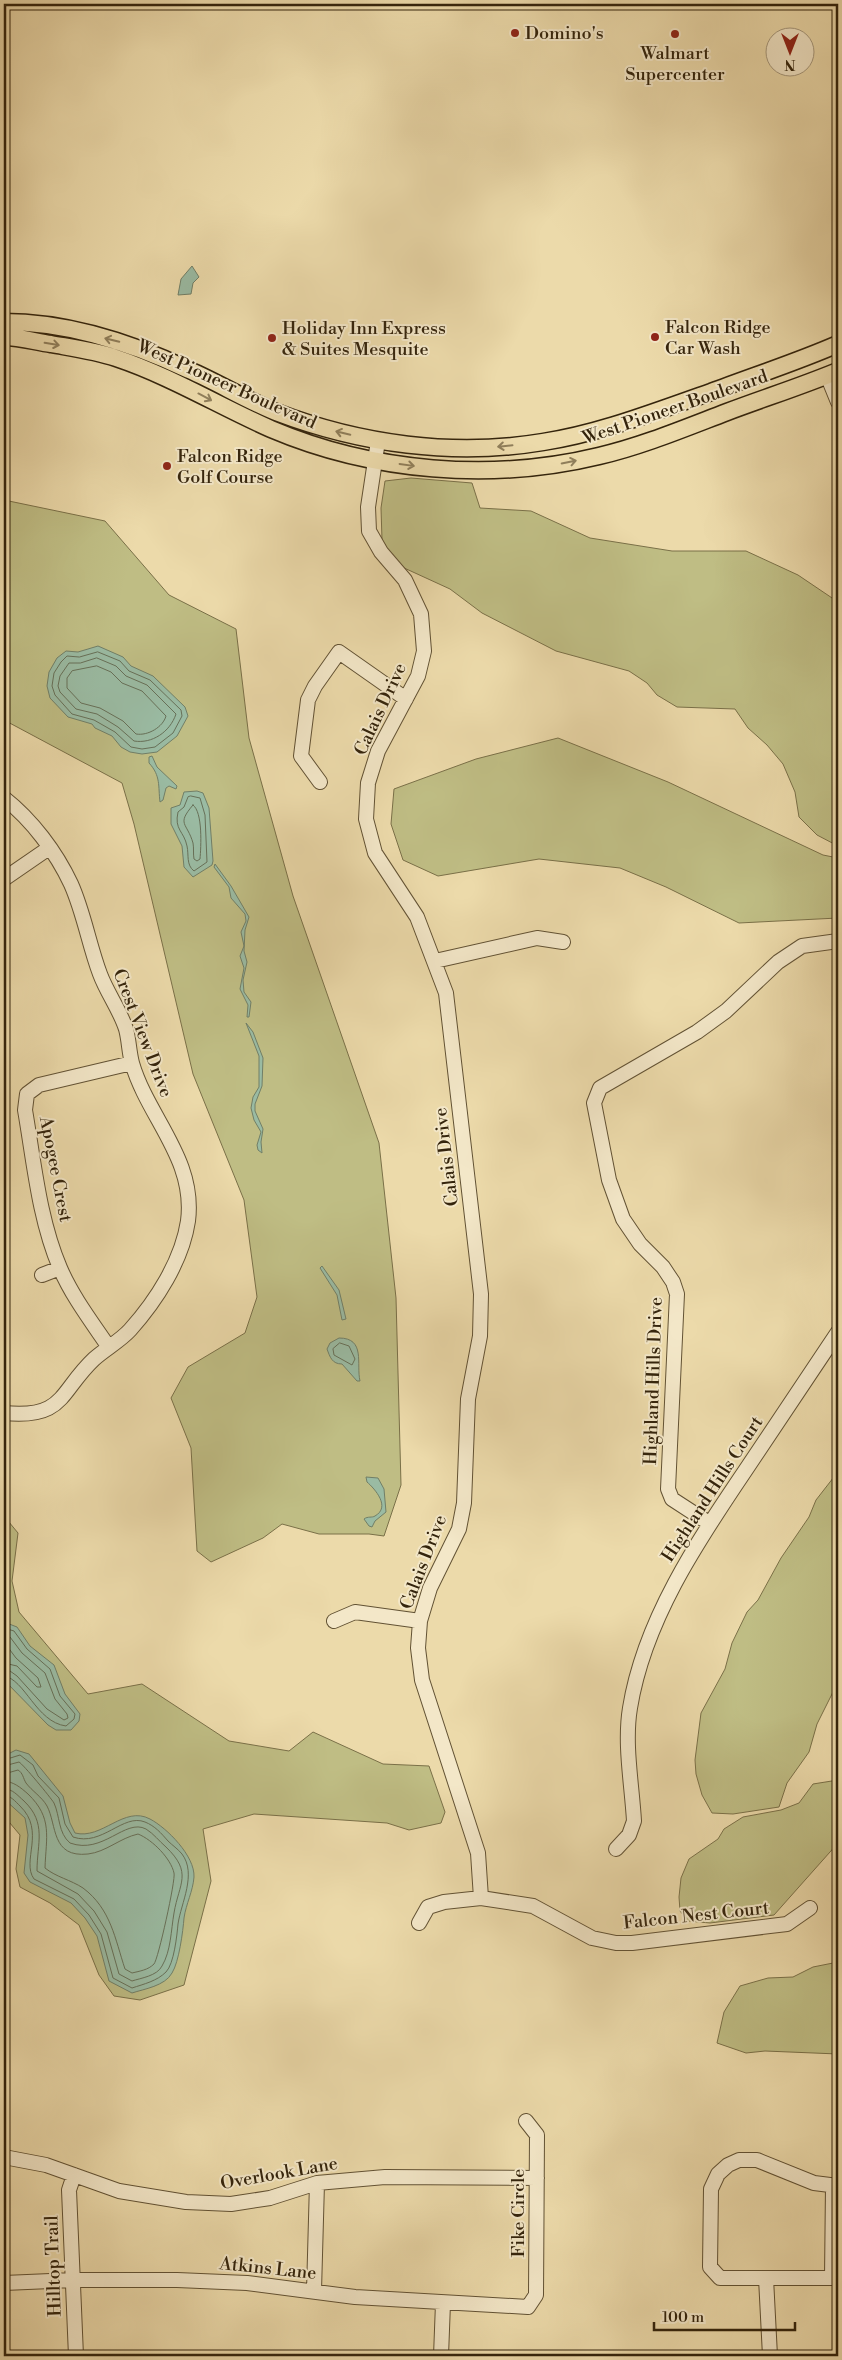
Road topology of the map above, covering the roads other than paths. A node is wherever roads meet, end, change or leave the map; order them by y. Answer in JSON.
{"nodes":[{"id":1,"x":4,"y":322,"type":"edge"},
{"id":2,"x":4,"y":337,"type":"edge"},
{"id":3,"x":837,"y":348,"type":"edge"},
{"id":4,"x":818,"y":353,"type":"junction"},
{"id":5,"x":833,"y":373,"type":"edge"},
{"id":6,"x":838,"y":402,"type":"edge"},
{"id":7,"x":378,"y":441,"type":"junction"},
{"id":8,"x":376,"y":461,"type":"junction"},
{"id":9,"x":406,"y":699,"type":"junction"},
{"id":10,"x":320,"y":782,"type":"dead end"},
{"id":11,"x":4,"y":798,"type":"edge"},
{"id":12,"x":49,"y":848,"type":"junction"},
{"id":13,"x":4,"y":879,"type":"edge"},
{"id":14,"x":838,"y":941,"type":"edge"},
{"id":15,"x":563,"y":942,"type":"dead end"},
{"id":16,"x":435,"y":961,"type":"junction"},
{"id":17,"x":132,"y":1063,"type":"junction"},
{"id":18,"x":60,"y":1268,"type":"junction"},
{"id":19,"x":42,"y":1275,"type":"dead end"},
{"id":20,"x":838,"y":1332,"type":"edge"},
{"id":21,"x":108,"y":1346,"type":"junction"},
{"id":22,"x":4,"y":1413,"type":"edge"},
{"id":23,"x":709,"y":1522,"type":"junction"},
{"id":24,"x":334,"y":1621,"type":"dead end"},
{"id":25,"x":420,"y":1621,"type":"junction"},
{"id":26,"x":616,"y":1849,"type":"dead end"},
{"id":27,"x":481,"y":1898,"type":"junction"},
{"id":28,"x":810,"y":1908,"type":"dead end"},
{"id":29,"x":419,"y":1923,"type":"dead end"},
{"id":30,"x":526,"y":2122,"type":"dead end"},
{"id":31,"x":4,"y":2157,"type":"edge"},
{"id":32,"x":74,"y":2175,"type":"junction"},
{"id":33,"x":537,"y":2178,"type":"junction"},
{"id":34,"x":316,"y":2183,"type":"junction"},
{"id":35,"x":836,"y":2186,"type":"edge"},
{"id":36,"x":766,"y":2278,"type":"junction"},
{"id":37,"x":835,"y":2278,"type":"edge"},
{"id":38,"x":74,"y":2280,"type":"junction"},
{"id":39,"x":4,"y":2283,"type":"edge"},
{"id":40,"x":314,"y":2291,"type":"junction"},
{"id":41,"x":443,"y":2303,"type":"junction"},
{"id":42,"x":528,"y":2307,"type":"joint"},
{"id":43,"x":76,"y":2356,"type":"edge"},
{"id":44,"x":441,"y":2356,"type":"edge"},
{"id":45,"x":770,"y":2356,"type":"edge"}],
"edges":[{"from":7,"to":1,"type":"main road","name":"West Pioneer Boulevard","one_way":true},
{"from":2,"to":8,"type":"main road","name":"West Pioneer Boulevard","one_way":true},
{"from":3,"to":4,"type":"main road","name":"West Pioneer Boulevard"},
{"from":4,"to":5,"type":"main road"},
{"from":4,"to":7,"type":"main road","name":"West Pioneer Boulevard","one_way":true},
{"from":5,"to":6,"type":"street"},
{"from":8,"to":5,"type":"main road","name":"West Pioneer Boulevard","one_way":true},
{"from":7,"to":8,"type":"street","name":"Calais Drive"},
{"from":8,"to":9,"type":"street","name":"Calais Drive"},
{"from":9,"to":10,"type":"street"},
{"from":9,"to":16,"type":"street","name":"Calais Drive"},
{"from":11,"to":12,"type":"street","name":"Crest View Drive"},
{"from":12,"to":13,"type":"street"},
{"from":12,"to":17,"type":"street","name":"Crest View Drive"},
{"from":14,"to":23,"type":"street","name":"Highland Hills Drive"},
{"from":15,"to":16,"type":"street"},
{"from":16,"to":25,"type":"street","name":"Calais Drive"},
{"from":17,"to":18,"type":"street","name":"Apogee Crest"},
{"from":17,"to":21,"type":"street","name":"Crest View Drive"},
{"from":18,"to":19,"type":"street"},
{"from":18,"to":21,"type":"street","name":"Apogee Crest"},
{"from":20,"to":23,"type":"street","name":"Highland Hills Court"},
{"from":21,"to":22,"type":"street","name":"Crest View Drive"},
{"from":23,"to":26,"type":"street","name":"Highland Hills Court"},
{"from":24,"to":25,"type":"street"},
{"from":25,"to":27,"type":"street","name":"Calais Drive"},
{"from":27,"to":28,"type":"street","name":"Falcon Nest Court"},
{"from":27,"to":29,"type":"street","name":"Falcon Nest Court"},
{"from":30,"to":33,"type":"street","name":"Fike Circle"},
{"from":31,"to":32,"type":"street","name":"Overlook Lane"},
{"from":32,"to":34,"type":"street","name":"Overlook Lane"},
{"from":32,"to":38,"type":"street","name":"Hilltop Trail"},
{"from":33,"to":34,"type":"street","name":"Overlook Lane"},
{"from":33,"to":42,"type":"street","name":"Fike Circle"},
{"from":34,"to":40,"type":"street"},
{"from":35,"to":36,"type":"street"},
{"from":35,"to":37,"type":"street"},
{"from":36,"to":37,"type":"street"},
{"from":36,"to":45,"type":"street"},
{"from":38,"to":39,"type":"street","name":"Atkins Lane"},
{"from":38,"to":40,"type":"street","name":"Atkins Lane"},
{"from":38,"to":43,"type":"street","name":"Hilltop Trail"},
{"from":40,"to":41,"type":"street","name":"Atkins Lane"},
{"from":41,"to":42,"type":"street","name":"Atkins Lane"},
{"from":41,"to":44,"type":"street"}]}
